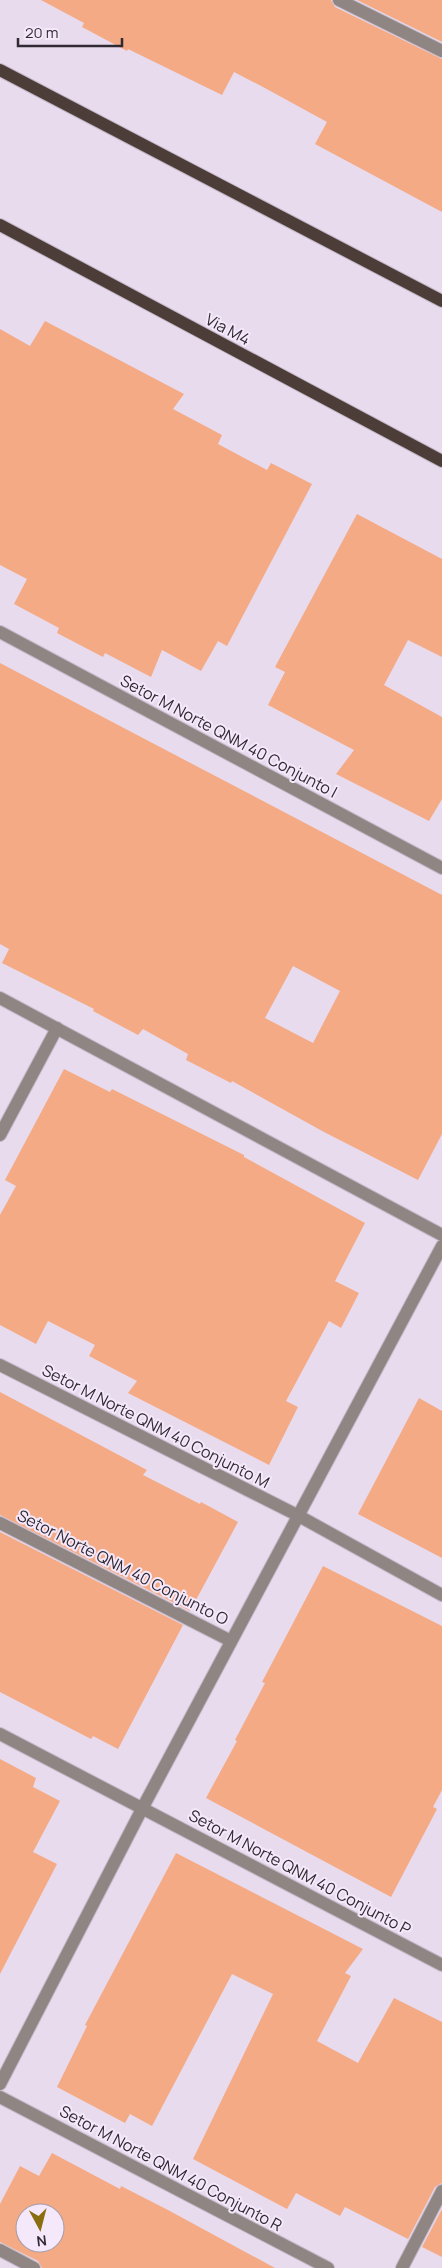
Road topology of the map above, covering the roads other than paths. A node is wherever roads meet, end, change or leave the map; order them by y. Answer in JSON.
{"nodes":[{"id":1,"x":339,"y":0,"type":"edge"},
{"id":2,"x":442,"y":51,"type":"edge"},
{"id":3,"x":0,"y":70,"type":"edge"},
{"id":4,"x":0,"y":225,"type":"edge"},
{"id":5,"x":442,"y":301,"type":"edge"},
{"id":6,"x":442,"y":461,"type":"edge"},
{"id":7,"x":0,"y":632,"type":"edge"},
{"id":8,"x":442,"y":868,"type":"edge"},
{"id":9,"x":0,"y":998,"type":"edge"},
{"id":10,"x":57,"y":1028,"type":"junction"},
{"id":11,"x":0,"y":1135,"type":"edge"},
{"id":12,"x":442,"y":1235,"type":"edge"},
{"id":13,"x":442,"y":1246,"type":"edge"},
{"id":14,"x":0,"y":1365,"type":"edge"},
{"id":15,"x":297,"y":1515,"type":"junction"},
{"id":16,"x":0,"y":1523,"type":"edge"},
{"id":17,"x":442,"y":1595,"type":"edge"},
{"id":18,"x":231,"y":1641,"type":"junction"},
{"id":19,"x":0,"y":1734,"type":"edge"},
{"id":20,"x":143,"y":1807,"type":"junction"},
{"id":21,"x":442,"y":1965,"type":"edge"},
{"id":22,"x":0,"y":2084,"type":"edge"},
{"id":23,"x":0,"y":2097,"type":"edge"},
{"id":24,"x":442,"y":2191,"type":"edge"},
{"id":25,"x":0,"y":2250,"type":"edge"},
{"id":26,"x":34,"y":2268,"type":"edge"},
{"id":27,"x":328,"y":2268,"type":"edge"},
{"id":28,"x":402,"y":2268,"type":"edge"}],
"edges":[{"from":1,"to":2,"type":"street"},
{"from":3,"to":5,"type":"main road"},
{"from":4,"to":6,"type":"main road","name":"Via M4"},
{"from":7,"to":8,"type":"street","name":"Setor M Norte QNM 40 Conjunto I"},
{"from":9,"to":10,"type":"street"},
{"from":10,"to":11,"type":"street"},
{"from":10,"to":12,"type":"street"},
{"from":13,"to":15,"type":"street"},
{"from":14,"to":15,"type":"street","name":"Setor M Norte QNM 40 Conjunto M"},
{"from":15,"to":17,"type":"street","name":"Setor M Norte QNM 40 Conjunto M"},
{"from":15,"to":18,"type":"street"},
{"from":16,"to":18,"type":"street","name":"Setor Norte QNM 40 Conjunto O"},
{"from":18,"to":20,"type":"street"},
{"from":19,"to":20,"type":"street","name":"Setor M Norte QNM 40 Conjunto P"},
{"from":20,"to":21,"type":"street","name":"Setor M Norte QNM 40 Conjunto P"},
{"from":20,"to":22,"type":"street"},
{"from":23,"to":27,"type":"street","name":"Setor M Norte QNM 40 Conjunto R"},
{"from":24,"to":28,"type":"street"},
{"from":25,"to":26,"type":"street"}]}
